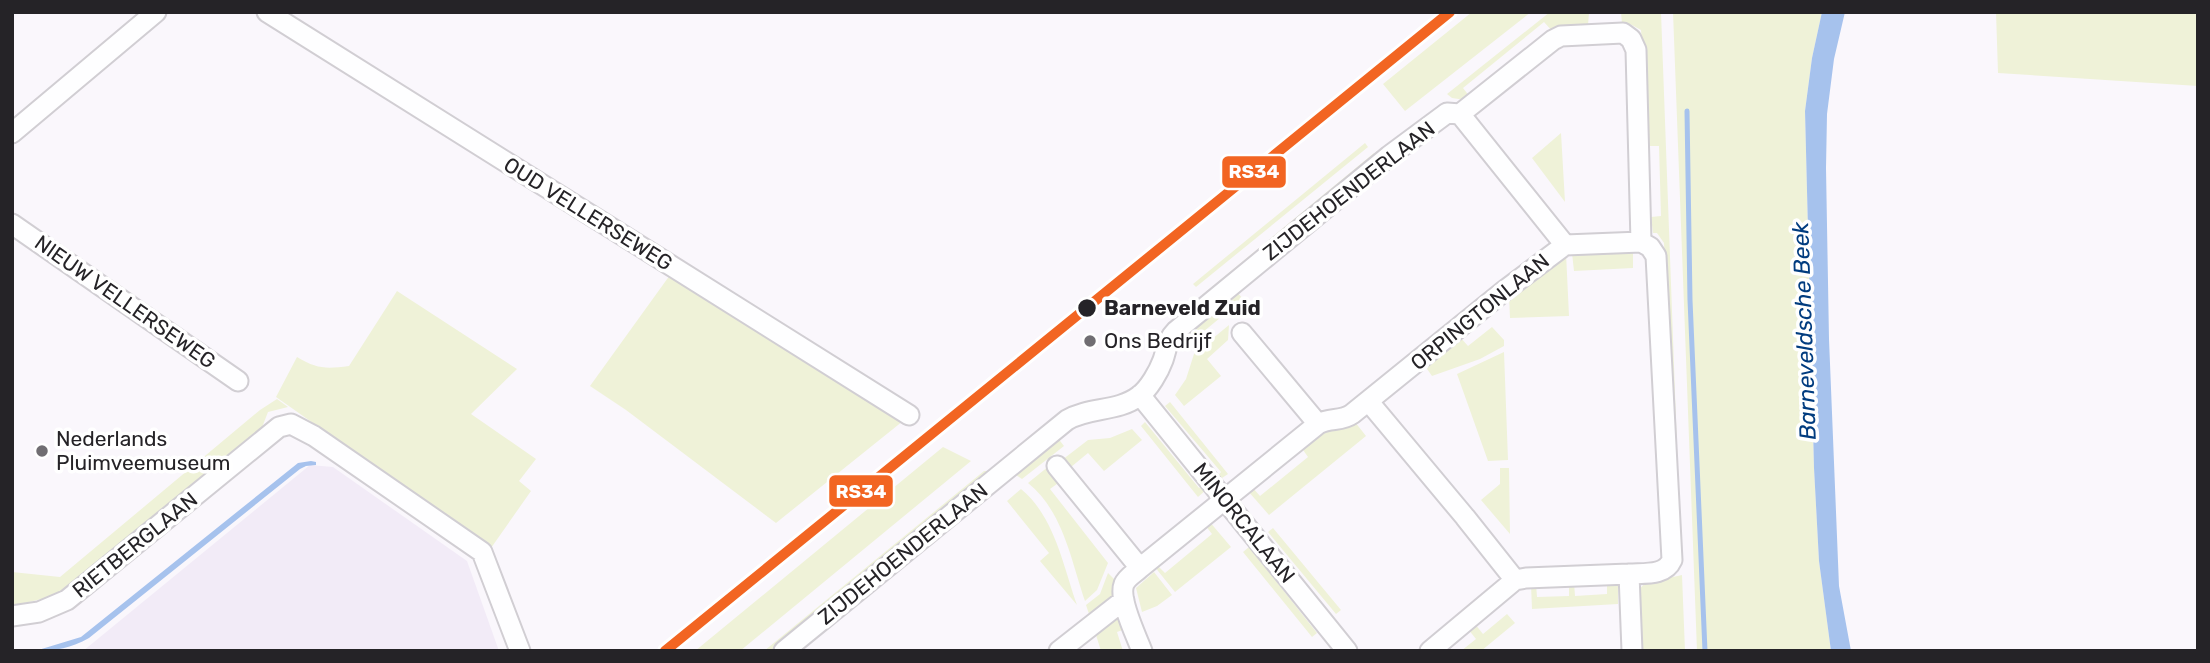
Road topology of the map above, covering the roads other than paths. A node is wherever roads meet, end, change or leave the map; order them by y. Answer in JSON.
{"nodes":[{"id":1,"x":156,"y":12,"type":"edge"},
{"id":2,"x":267,"y":12,"type":"edge"},
{"id":3,"x":1460,"y":114,"type":"junction"},
{"id":4,"x":12,"y":134,"type":"edge"},
{"id":5,"x":12,"y":224,"type":"edge"},
{"id":6,"x":1641,"y":242,"type":"junction"},
{"id":7,"x":1565,"y":244,"type":"junction"},
{"id":8,"x":1242,"y":333,"type":"dead end"},
{"id":9,"x":239,"y":381,"type":"dead end"},
{"id":10,"x":1140,"y":395,"type":"junction"},
{"id":11,"x":1368,"y":402,"type":"junction"},
{"id":12,"x":909,"y":415,"type":"dead end"},
{"id":13,"x":1318,"y":424,"type":"junction"},
{"id":14,"x":1057,"y":466,"type":"dead end"},
{"id":15,"x":1226,"y":500,"type":"junction"},
{"id":16,"x":1140,"y":568,"type":"junction"},
{"id":17,"x":1629,"y":574,"type":"junction"},
{"id":18,"x":1515,"y":580,"type":"junction"},
{"id":19,"x":1124,"y":600,"type":"junction"},
{"id":20,"x":12,"y":616,"type":"edge"},
{"id":21,"x":520,"y":651,"type":"edge"},
{"id":22,"x":784,"y":651,"type":"edge"},
{"id":23,"x":1059,"y":651,"type":"edge"},
{"id":24,"x":1142,"y":651,"type":"edge"},
{"id":25,"x":1346,"y":651,"type":"edge"},
{"id":26,"x":1430,"y":651,"type":"edge"},
{"id":27,"x":1632,"y":651,"type":"edge"}],
"edges":[{"from":1,"to":4,"type":"street"},
{"from":2,"to":12,"type":"street","name":"OUD VELLERSEWEG"},
{"from":3,"to":6,"type":"street","name":"ZIJDEHOENDERLAAN"},
{"from":3,"to":7,"type":"street"},
{"from":3,"to":10,"type":"street","name":"ZIJDEHOENDERLAAN"},
{"from":5,"to":9,"type":"street","name":"NIEUW VELLERSEWEG"},
{"from":6,"to":7,"type":"street","name":"ORPINGTONLAAN"},
{"from":6,"to":17,"type":"street","name":"ZIJDEHOENDERLAAN"},
{"from":7,"to":11,"type":"street","name":"ORPINGTONLAAN"},
{"from":8,"to":13,"type":"street"},
{"from":10,"to":15,"type":"street","name":"MINORCALAAN"},
{"from":10,"to":22,"type":"street","name":"ZIJDEHOENDERLAAN"},
{"from":11,"to":13,"type":"street","name":"ORPINGTONLAAN"},
{"from":11,"to":18,"type":"street"},
{"from":13,"to":15,"type":"street","name":"ORPINGTONLAAN"},
{"from":14,"to":16,"type":"street"},
{"from":15,"to":16,"type":"street","name":"ORPINGTONLAAN"},
{"from":15,"to":25,"type":"street","name":"MINORCALAAN"},
{"from":16,"to":19,"type":"street"},
{"from":17,"to":18,"type":"street","name":"ZIJDEHOENDERLAAN"},
{"from":17,"to":27,"type":"street"},
{"from":18,"to":26,"type":"street"},
{"from":19,"to":23,"type":"street"},
{"from":19,"to":24,"type":"street"},
{"from":20,"to":21,"type":"street","name":"RIETBERGLAAN"}]}
